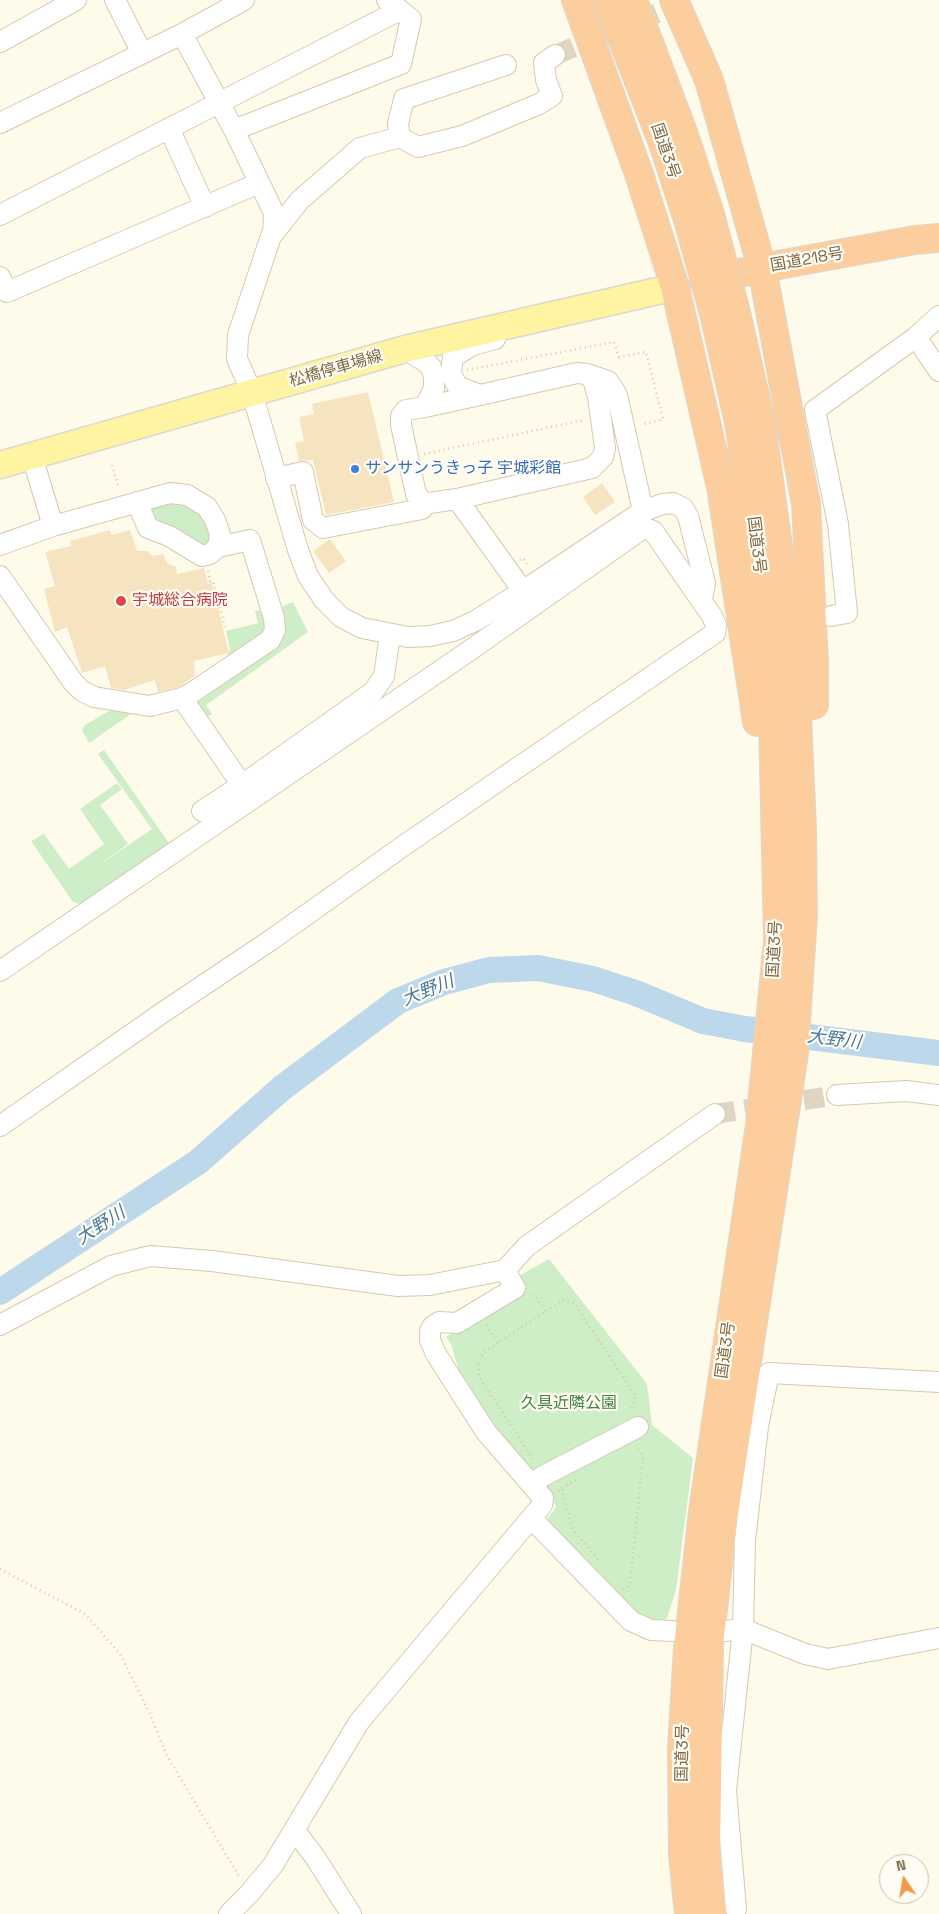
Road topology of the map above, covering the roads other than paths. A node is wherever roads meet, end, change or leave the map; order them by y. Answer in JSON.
{"nodes":[{"id":1,"x":76,"y":0,"type":"edge"},
{"id":2,"x":115,"y":0,"type":"edge"},
{"id":3,"x":244,"y":0,"type":"edge"},
{"id":4,"x":576,"y":0,"type":"edge"},
{"id":5,"x":607,"y":0,"type":"edge"},
{"id":6,"x":633,"y":0,"type":"edge"},
{"id":7,"x":674,"y":0,"type":"edge"},
{"id":8,"x":393,"y":5,"type":"edge"},
{"id":9,"x":182,"y":34,"type":"junction"},
{"id":10,"x":0,"y":42,"type":"edge"},
{"id":11,"x":142,"y":54,"type":"junction"},
{"id":12,"x":555,"y":55,"type":"tunnel mouth"},
{"id":13,"x":506,"y":65,"type":"dead end"},
{"id":14,"x":219,"y":102,"type":"junction"},
{"id":15,"x":0,"y":123,"type":"edge"},
{"id":16,"x":169,"y":128,"type":"junction"},
{"id":17,"x":234,"y":130,"type":"junction"},
{"id":18,"x":400,"y":137,"type":"junction"},
{"id":19,"x":673,"y":139,"type":"junction"},
{"id":20,"x":259,"y":184,"type":"junction"},
{"id":21,"x":204,"y":207,"type":"junction"},
{"id":22,"x":0,"y":215,"type":"edge"},
{"id":23,"x":272,"y":233,"type":"junction"},
{"id":24,"x":939,"y":238,"type":"edge"},
{"id":25,"x":762,"y":268,"type":"junction"},
{"id":26,"x":0,"y":277,"type":"edge"},
{"id":27,"x":675,"y":287,"type":"junction"},
{"id":28,"x":939,"y":316,"type":"edge"},
{"id":29,"x":504,"y":325,"type":"junction"},
{"id":30,"x":916,"y":338,"type":"junction"},
{"id":31,"x":405,"y":349,"type":"junction"},
{"id":32,"x":939,"y":371,"type":"edge"},
{"id":33,"x":588,"y":374,"type":"junction"},
{"id":34,"x":252,"y":393,"type":"junction"},
{"id":35,"x":480,"y":395,"type":"junction"},
{"id":36,"x":425,"y":406,"type":"junction"},
{"id":37,"x":32,"y":456,"type":"junction"},
{"id":38,"x":0,"y":465,"type":"edge"},
{"id":39,"x":276,"y":478,"type":"junction"},
{"id":40,"x":457,"y":498,"type":"junction"},
{"id":41,"x":137,"y":502,"type":"junction"},
{"id":42,"x":422,"y":509,"type":"dead end"},
{"id":43,"x":643,"y":511,"type":"junction"},
{"id":44,"x":53,"y":526,"type":"junction"},
{"id":45,"x":0,"y":545,"type":"edge"},
{"id":46,"x":218,"y":547,"type":"junction"},
{"id":47,"x":0,"y":576,"type":"edge"},
{"id":48,"x":523,"y":591,"type":"junction"},
{"id":49,"x":702,"y":599,"type":"junction"},
{"id":50,"x":831,"y":616,"type":"dead end"},
{"id":51,"x":390,"y":634,"type":"junction"},
{"id":52,"x":182,"y":698,"type":"junction"},
{"id":53,"x":242,"y":785,"type":"junction"},
{"id":54,"x":202,"y":812,"type":"dead end"},
{"id":55,"x":787,"y":933,"type":"junction"},
{"id":56,"x":0,"y":972,"type":"edge"},
{"id":57,"x":837,"y":1095,"type":"tunnel mouth"},
{"id":58,"x":939,"y":1095,"type":"edge"},
{"id":59,"x":714,"y":1114,"type":"tunnel mouth"},
{"id":60,"x":0,"y":1126,"type":"edge"},
{"id":61,"x":506,"y":1270,"type":"junction"},
{"id":62,"x":0,"y":1325,"type":"edge"},
{"id":63,"x":939,"y":1382,"type":"edge"},
{"id":64,"x":633,"y":1421,"type":"road end"},
{"id":65,"x":537,"y":1491,"type":"junction"},
{"id":66,"x":532,"y":1519,"type":"junction"},
{"id":67,"x":734,"y":1630,"type":"junction"},
{"id":68,"x":672,"y":1631,"type":"dead end"},
{"id":69,"x":939,"y":1638,"type":"edge"},
{"id":70,"x":295,"y":1831,"type":"junction"},
{"id":71,"x":724,"y":1912,"type":"edge"},
{"id":72,"x":229,"y":1914,"type":"edge"},
{"id":73,"x":351,"y":1914,"type":"edge"},
{"id":74,"x":690,"y":1914,"type":"edge"}],
"edges":[{"from":1,"to":10,"type":"street"},
{"from":2,"to":11,"type":"street"},
{"from":3,"to":9,"type":"street"},
{"from":4,"to":27,"type":"highway"},
{"from":5,"to":19,"type":"highway","name":"国道3号"},
{"from":6,"to":19,"type":"highway","name":"国道3号"},
{"from":7,"to":25,"type":"highway"},
{"from":8,"to":14,"type":"street"},
{"from":8,"to":17,"type":"street"},
{"from":9,"to":11,"type":"street"},
{"from":9,"to":14,"type":"street"},
{"from":11,"to":15,"type":"street"},
{"from":12,"to":18,"type":"street"},
{"from":13,"to":18,"type":"street"},
{"from":14,"to":16,"type":"street"},
{"from":14,"to":17,"type":"street"},
{"from":16,"to":21,"type":"street"},
{"from":16,"to":22,"type":"street"},
{"from":17,"to":20,"type":"street"},
{"from":18,"to":23,"type":"street"},
{"from":19,"to":55,"type":"highway","name":"国道3号","bridge":true},
{"from":20,"to":21,"type":"street"},
{"from":20,"to":23,"type":"street"},
{"from":21,"to":26,"type":"street"},
{"from":23,"to":34,"type":"street"},
{"from":24,"to":25,"type":"highway","name":"国道218号"},
{"from":25,"to":27,"type":"highway","name":"国道218号"},
{"from":25,"to":55,"type":"highway"},
{"from":27,"to":29,"type":"main road","name":"松橋停車場線"},
{"from":27,"to":55,"type":"highway"},
{"from":28,"to":30,"type":"street"},
{"from":29,"to":31,"type":"main road","name":"松橋停車場線"},
{"from":29,"to":35,"type":"street"},
{"from":30,"to":32,"type":"street"},
{"from":30,"to":50,"type":"street"},
{"from":31,"to":34,"type":"main road","name":"松橋停車場線"},
{"from":31,"to":36,"type":"street"},
{"from":33,"to":35,"type":"street"},
{"from":33,"to":40,"type":"street"},
{"from":33,"to":43,"type":"street"},
{"from":34,"to":37,"type":"main road","name":"松橋停車場線"},
{"from":34,"to":39,"type":"street"},
{"from":35,"to":36,"type":"street"},
{"from":36,"to":40,"type":"street"},
{"from":37,"to":38,"type":"main road","name":"松橋停車場線"},
{"from":37,"to":44,"type":"street"},
{"from":39,"to":42,"type":"street"},
{"from":39,"to":51,"type":"street"},
{"from":40,"to":48,"type":"street"},
{"from":41,"to":44,"type":"street"},
{"from":41,"to":46,"type":"street"},
{"from":41,"to":46,"type":"street"},
{"from":43,"to":48,"type":"street"},
{"from":43,"to":49,"type":"street"},
{"from":44,"to":45,"type":"street"},
{"from":46,"to":52,"type":"street"},
{"from":47,"to":52,"type":"street"},
{"from":48,"to":51,"type":"street"},
{"from":49,"to":56,"type":"street"},
{"from":49,"to":60,"type":"street"},
{"from":51,"to":53,"type":"street"},
{"from":52,"to":53,"type":"street"},
{"from":53,"to":54,"type":"street"},
{"from":55,"to":71,"type":"highway","name":"国道3号"},
{"from":55,"to":74,"type":"highway","name":"国道3号"},
{"from":57,"to":58,"type":"street"},
{"from":59,"to":61,"type":"street"},
{"from":61,"to":62,"type":"street"},
{"from":61,"to":65,"type":"street"},
{"from":63,"to":67,"type":"street"},
{"from":64,"to":65,"type":"street"},
{"from":65,"to":66,"type":"street"},
{"from":66,"to":68,"type":"street"},
{"from":66,"to":70,"type":"street"},
{"from":67,"to":69,"type":"street"},
{"from":67,"to":71,"type":"street"},
{"from":70,"to":72,"type":"street"},
{"from":70,"to":73,"type":"street"}]}
